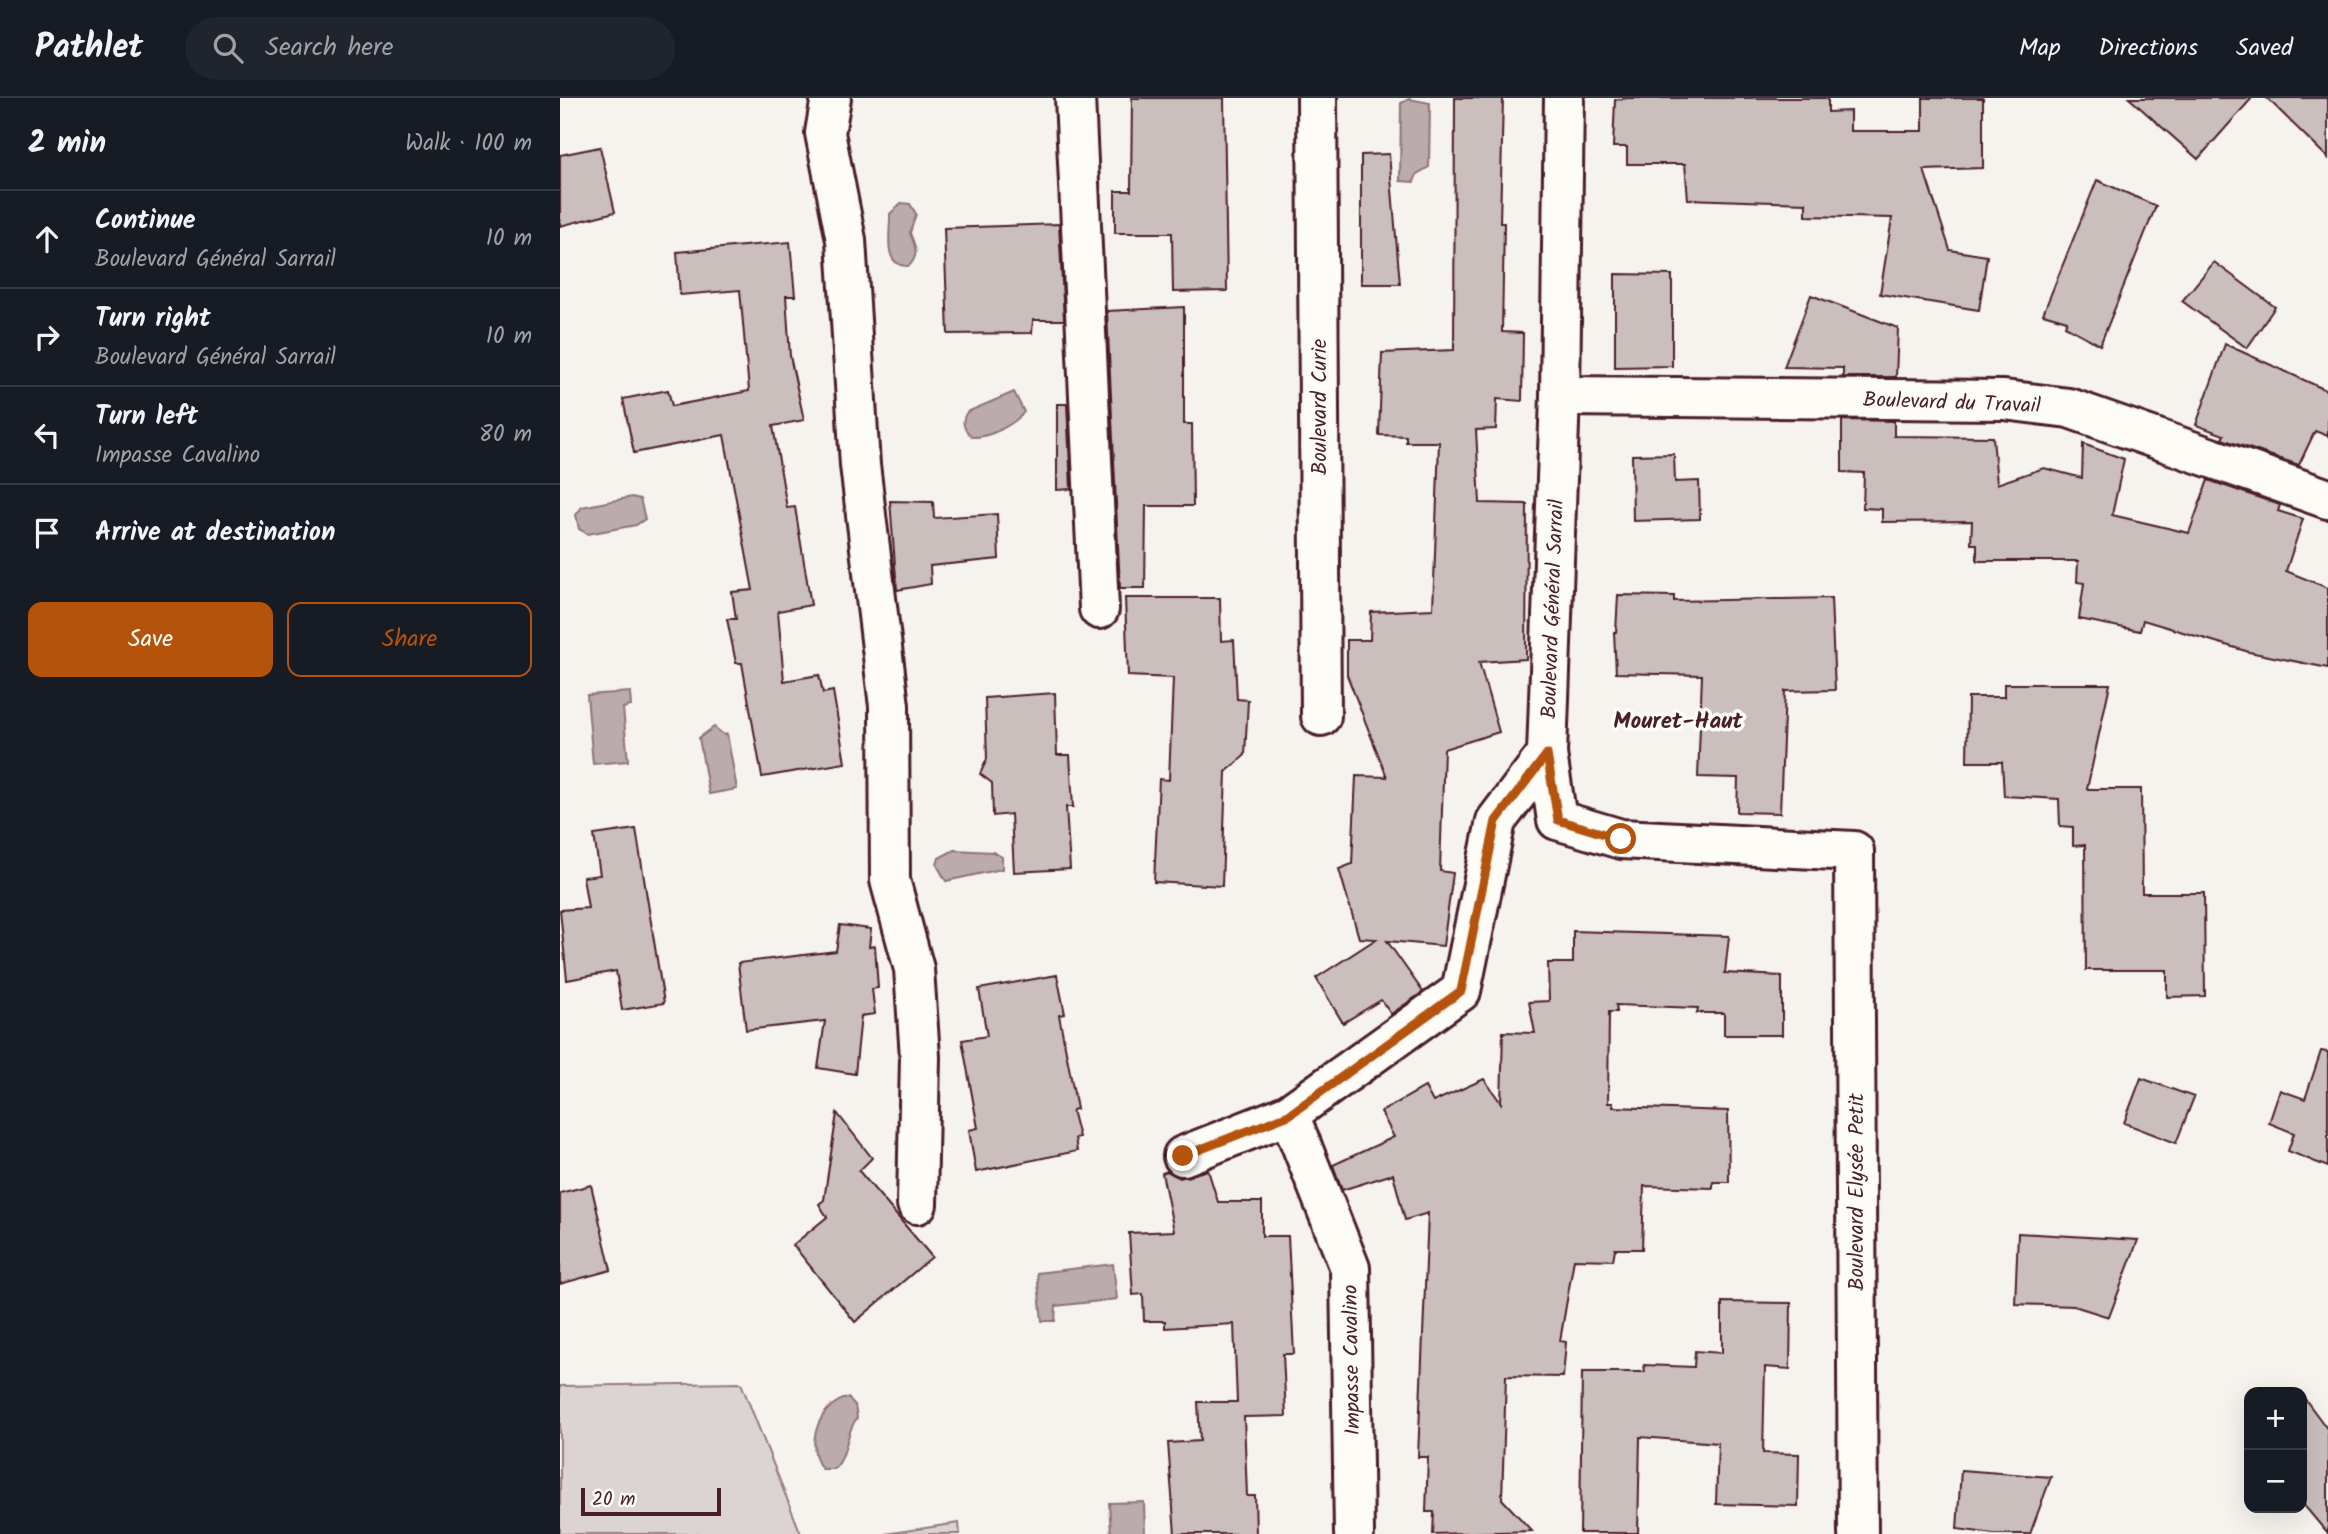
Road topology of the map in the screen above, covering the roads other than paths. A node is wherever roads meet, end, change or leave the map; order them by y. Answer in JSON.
{"nodes":[{"id":1,"x":831,"y":98,"type":"edge"},
{"id":2,"x":1075,"y":98,"type":"edge"},
{"id":3,"x":1317,"y":98,"type":"edge"},
{"id":4,"x":1564,"y":98,"type":"edge"},
{"id":5,"x":1560,"y":396,"type":"junction"},
{"id":6,"x":2328,"y":499,"type":"edge"},
{"id":7,"x":1099,"y":609,"type":"dead end"},
{"id":8,"x":1321,"y":716,"type":"dead end"},
{"id":9,"x":1547,"y":754,"type":"junction"},
{"id":10,"x":1854,"y":851,"type":"joint"},
{"id":11,"x":1289,"y":1115,"type":"junction"},
{"id":12,"x":1183,"y":1156,"type":"dead end"},
{"id":13,"x":917,"y":1204,"type":"dead end"},
{"id":14,"x":1354,"y":1534,"type":"edge"},
{"id":15,"x":1858,"y":1534,"type":"edge"}],
"edges":[{"from":1,"to":13,"type":"street"},
{"from":2,"to":7,"type":"street"},
{"from":3,"to":8,"type":"street","name":"Boulevard Curie"},
{"from":4,"to":5,"type":"street","name":"Boulevard Général Sarrail"},
{"from":5,"to":6,"type":"street","name":"Boulevard du Travail"},
{"from":5,"to":9,"type":"street","name":"Boulevard Général Sarrail"},
{"from":9,"to":10,"type":"street","name":"Boulevard Général Sarrail"},
{"from":9,"to":11,"type":"street"},
{"from":10,"to":15,"type":"street","name":"Boulevard Elysée Petit"},
{"from":11,"to":12,"type":"street"},
{"from":11,"to":14,"type":"street","name":"Impasse Cavalino"}]}
